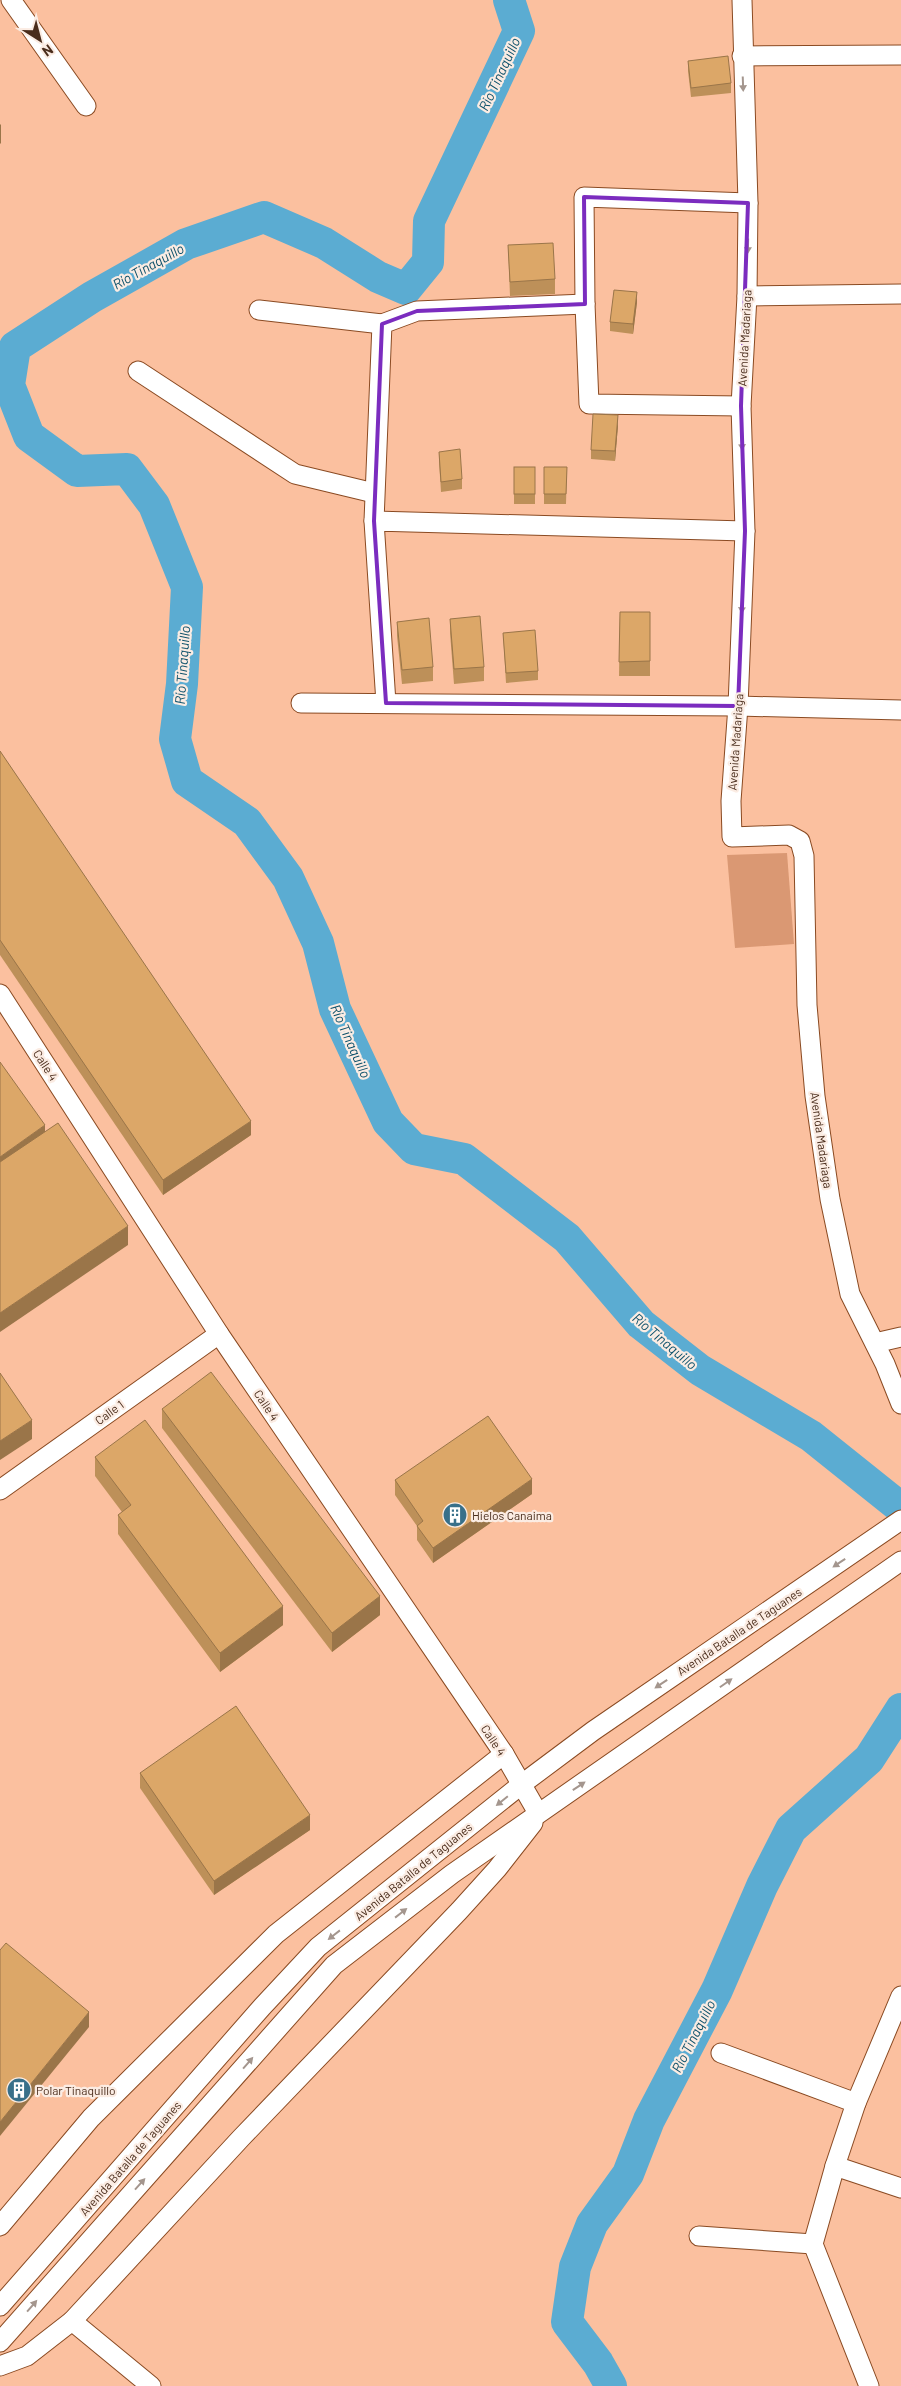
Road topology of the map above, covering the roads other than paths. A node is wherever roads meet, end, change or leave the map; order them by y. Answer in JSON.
{"nodes":[{"id":1,"x":10,"y":0,"type":"edge"},
{"id":2,"x":742,"y":0,"type":"edge"},
{"id":3,"x":901,"y":54,"type":"edge"},
{"id":4,"x":742,"y":56,"type":"junction"},
{"id":5,"x":86,"y":106,"type":"dead end"},
{"id":6,"x":748,"y":203,"type":"junction"},
{"id":7,"x":901,"y":294,"type":"edge"},
{"id":8,"x":747,"y":296,"type":"junction"},
{"id":9,"x":585,"y":304,"type":"junction"},
{"id":10,"x":259,"y":310,"type":"dead end"},
{"id":11,"x":382,"y":324,"type":"junction"},
{"id":12,"x":138,"y":371,"type":"dead end"},
{"id":13,"x":741,"y":406,"type":"junction"},
{"id":14,"x":374,"y":493,"type":"junction"},
{"id":15,"x":374,"y":521,"type":"junction"},
{"id":16,"x":745,"y":531,"type":"junction"},
{"id":17,"x":386,"y":702,"type":"junction"},
{"id":18,"x":301,"y":703,"type":"dead end"},
{"id":19,"x":738,"y":706,"type":"junction"},
{"id":20,"x":901,"y":710,"type":"edge"},
{"id":21,"x":0,"y":994,"type":"edge"},
{"id":22,"x":219,"y":1334,"type":"junction"},
{"id":23,"x":901,"y":1337,"type":"edge"},
{"id":24,"x":875,"y":1342,"type":"junction"},
{"id":25,"x":901,"y":1404,"type":"edge"},
{"id":26,"x":0,"y":1490,"type":"edge"},
{"id":27,"x":901,"y":1520,"type":"edge"},
{"id":28,"x":900,"y":1561,"type":"edge"},
{"id":29,"x":504,"y":1754,"type":"junction"},
{"id":30,"x":522,"y":1784,"type":"junction"},
{"id":31,"x":538,"y":1813,"type":"junction"},
{"id":32,"x":901,"y":1996,"type":"edge"},
{"id":33,"x":896,"y":2019,"type":"edge"},
{"id":34,"x":721,"y":2053,"type":"dead end"},
{"id":35,"x":856,"y":2103,"type":"junction"},
{"id":36,"x":835,"y":2166,"type":"junction"},
{"id":37,"x":901,"y":2188,"type":"edge"},
{"id":38,"x":0,"y":2226,"type":"edge"},
{"id":39,"x":699,"y":2236,"type":"dead end"},
{"id":40,"x":813,"y":2244,"type":"junction"},
{"id":41,"x":0,"y":2306,"type":"edge"},
{"id":42,"x":72,"y":2321,"type":"junction"},
{"id":43,"x":0,"y":2342,"type":"edge"},
{"id":44,"x":0,"y":2366,"type":"edge"},
{"id":45,"x":152,"y":2386,"type":"edge"},
{"id":46,"x":869,"y":2386,"type":"edge"}],
"edges":[{"from":1,"to":5,"type":"street"},
{"from":2,"to":4,"type":"street","name":"Avenida Madariaga"},
{"from":3,"to":4,"type":"street"},
{"from":4,"to":6,"type":"street","name":"Avenida Madariaga","one_way":true},
{"from":6,"to":8,"type":"street","name":"Avenida Madariaga","one_way":true},
{"from":6,"to":9,"type":"street"},
{"from":7,"to":8,"type":"street"},
{"from":8,"to":13,"type":"street","name":"Avenida Madariaga"},
{"from":9,"to":11,"type":"street"},
{"from":9,"to":13,"type":"street"},
{"from":10,"to":11,"type":"street"},
{"from":11,"to":14,"type":"street"},
{"from":12,"to":14,"type":"street"},
{"from":13,"to":16,"type":"street","name":"Avenida Madariaga","one_way":true},
{"from":14,"to":15,"type":"street"},
{"from":15,"to":16,"type":"street"},
{"from":15,"to":17,"type":"street"},
{"from":16,"to":19,"type":"street","name":"Avenida Madariaga","one_way":true},
{"from":17,"to":18,"type":"street"},
{"from":17,"to":19,"type":"street"},
{"from":19,"to":20,"type":"street"},
{"from":19,"to":24,"type":"street","name":"Avenida Madariaga"},
{"from":21,"to":22,"type":"street","name":"Calle 4"},
{"from":22,"to":26,"type":"street","name":"Calle 1"},
{"from":22,"to":29,"type":"street","name":"Calle 4"},
{"from":23,"to":24,"type":"street"},
{"from":24,"to":25,"type":"street","name":"Avenida Madariaga"},
{"from":27,"to":30,"type":"street","name":"Avenida Batalla de Taguanes","one_way":true},
{"from":31,"to":28,"type":"street","name":"Avenida Batalla de Taguanes","one_way":true},
{"from":29,"to":30,"type":"street","name":"Calle 4"},
{"from":29,"to":38,"type":"street"},
{"from":30,"to":31,"type":"street","name":"Calle 4"},
{"from":30,"to":41,"type":"street","name":"Avenida Batalla de Taguanes","one_way":true},
{"from":31,"to":42,"type":"street"},
{"from":43,"to":31,"type":"street","name":"Avenida Batalla de Taguanes","one_way":true},
{"from":32,"to":33,"type":"street"},
{"from":33,"to":35,"type":"street"},
{"from":34,"to":35,"type":"street"},
{"from":35,"to":36,"type":"street"},
{"from":36,"to":37,"type":"street"},
{"from":36,"to":40,"type":"street"},
{"from":39,"to":40,"type":"street"},
{"from":40,"to":46,"type":"street"},
{"from":42,"to":44,"type":"street"},
{"from":42,"to":45,"type":"street"}]}
